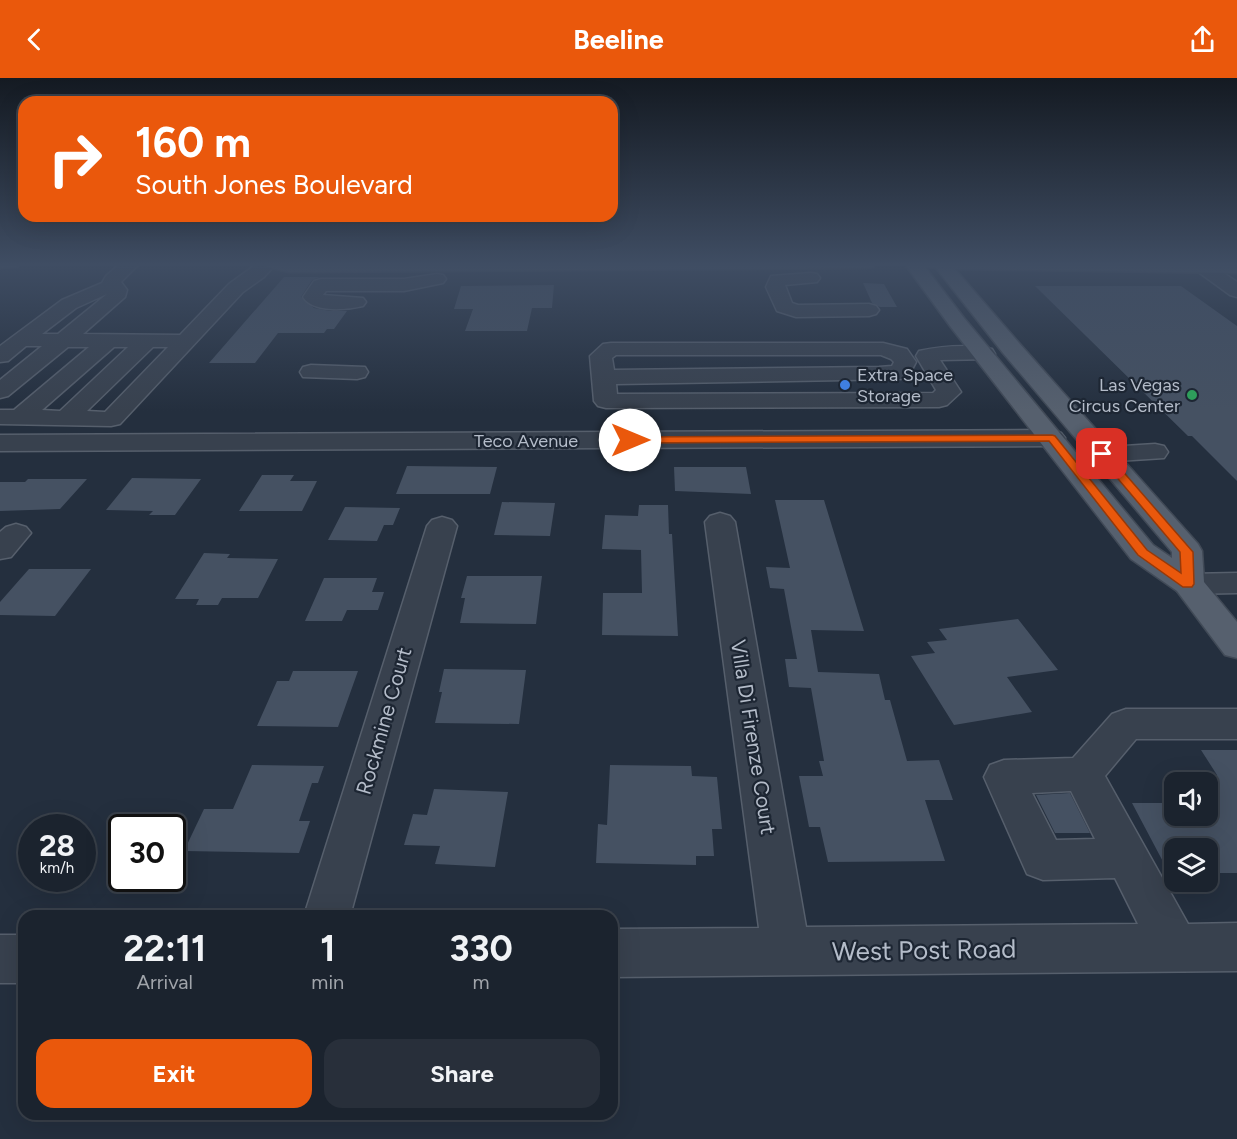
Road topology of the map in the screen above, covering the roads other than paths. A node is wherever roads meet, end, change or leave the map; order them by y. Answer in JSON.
{"nodes":[{"id":1,"x":58,"y":313,"type":"edge"},
{"id":2,"x":97,"y":313,"type":"edge"},
{"id":3,"x":213,"y":313,"type":"edge"},
{"id":4,"x":952,"y":313,"type":"edge"},
{"id":5,"x":983,"y":313,"type":"edge"},
{"id":6,"x":21,"y":340,"type":"junction"},
{"id":7,"x":63,"y":340,"type":"junction"},
{"id":8,"x":108,"y":340,"type":"junction"},
{"id":9,"x":147,"y":341,"type":"junction"},
{"id":10,"x":186,"y":341,"type":"junction"},
{"id":11,"x":984,"y":354,"type":"junction"},
{"id":12,"x":0,"y":356,"type":"edge"},
{"id":13,"x":311,"y":372,"type":"dead end"},
{"id":14,"x":357,"y":372,"type":"dead end"},
{"id":15,"x":603,"y":377,"type":"junction"},
{"id":16,"x":0,"y":391,"type":"edge"},
{"id":17,"x":606,"y":401,"type":"junction"},
{"id":18,"x":10,"y":417,"type":"edge"},
{"id":19,"x":66,"y":418,"type":"junction"},
{"id":20,"x":608,"y":430,"type":"dead end"},
{"id":21,"x":1052,"y":438,"type":"junction"},
{"id":22,"x":0,"y":443,"type":"edge"},
{"id":23,"x":1155,"y":452,"type":"dead end"},
{"id":24,"x":1102,"y":454,"type":"junction"},
{"id":25,"x":720,"y":522,"type":"dead end"},
{"id":26,"x":442,"y":526,"type":"dead end"},
{"id":27,"x":1237,"y":583,"type":"edge"},
{"id":28,"x":1188,"y":584,"type":"junction"},
{"id":29,"x":1236,"y":643,"type":"edge"},
{"id":30,"x":1237,"y":724,"type":"edge"},
{"id":31,"x":1083,"y":774,"type":"junction"},
{"id":32,"x":1128,"y":858,"type":"junction"},
{"id":33,"x":329,"y":910,"type":"edge"},
{"id":34,"x":1237,"y":946,"type":"edge"},
{"id":35,"x":1175,"y":947,"type":"junction"},
{"id":36,"x":786,"y":951,"type":"junction"},
{"id":37,"x":618,"y":953,"type":"edge"},
{"id":38,"x":0,"y":959,"type":"edge"},
{"id":39,"x":18,"y":959,"type":"edge"}],
"edges":[{"from":1,"to":6,"type":"street"},
{"from":2,"to":7,"type":"street"},
{"from":3,"to":10,"type":"street"},
{"from":4,"to":11,"type":"main road"},
{"from":5,"to":24,"type":"main road"},
{"from":6,"to":7,"type":"street"},
{"from":6,"to":12,"type":"street"},
{"from":7,"to":8,"type":"street"},
{"from":7,"to":16,"type":"street"},
{"from":8,"to":9,"type":"street"},
{"from":8,"to":18,"type":"street"},
{"from":9,"to":10,"type":"street"},
{"from":9,"to":19,"type":"street"},
{"from":10,"to":19,"type":"street"},
{"from":11,"to":17,"type":"street"},
{"from":11,"to":21,"type":"main road"},
{"from":13,"to":14,"type":"street"},
{"from":15,"to":15,"type":"street"},
{"from":15,"to":17,"type":"street"},
{"from":17,"to":20,"type":"street"},
{"from":18,"to":19,"type":"street"},
{"from":21,"to":22,"type":"street","name":"Teco Avenue"},
{"from":21,"to":28,"type":"main road"},
{"from":23,"to":24,"type":"street"},
{"from":24,"to":28,"type":"main road"},
{"from":25,"to":36,"type":"street","name":"Villa Di Firenze Court"},
{"from":26,"to":33,"type":"street","name":"Rockmine Court"},
{"from":27,"to":28,"type":"street"},
{"from":28,"to":29,"type":"main road"},
{"from":30,"to":31,"type":"street"},
{"from":31,"to":32,"type":"street"},
{"from":31,"to":32,"type":"street"},
{"from":32,"to":35,"type":"street"},
{"from":34,"to":35,"type":"street","name":"West Post Road"},
{"from":35,"to":36,"type":"street","name":"West Post Road"},
{"from":36,"to":37,"type":"street","name":"West Post Road"},
{"from":38,"to":39,"type":"street"}]}
